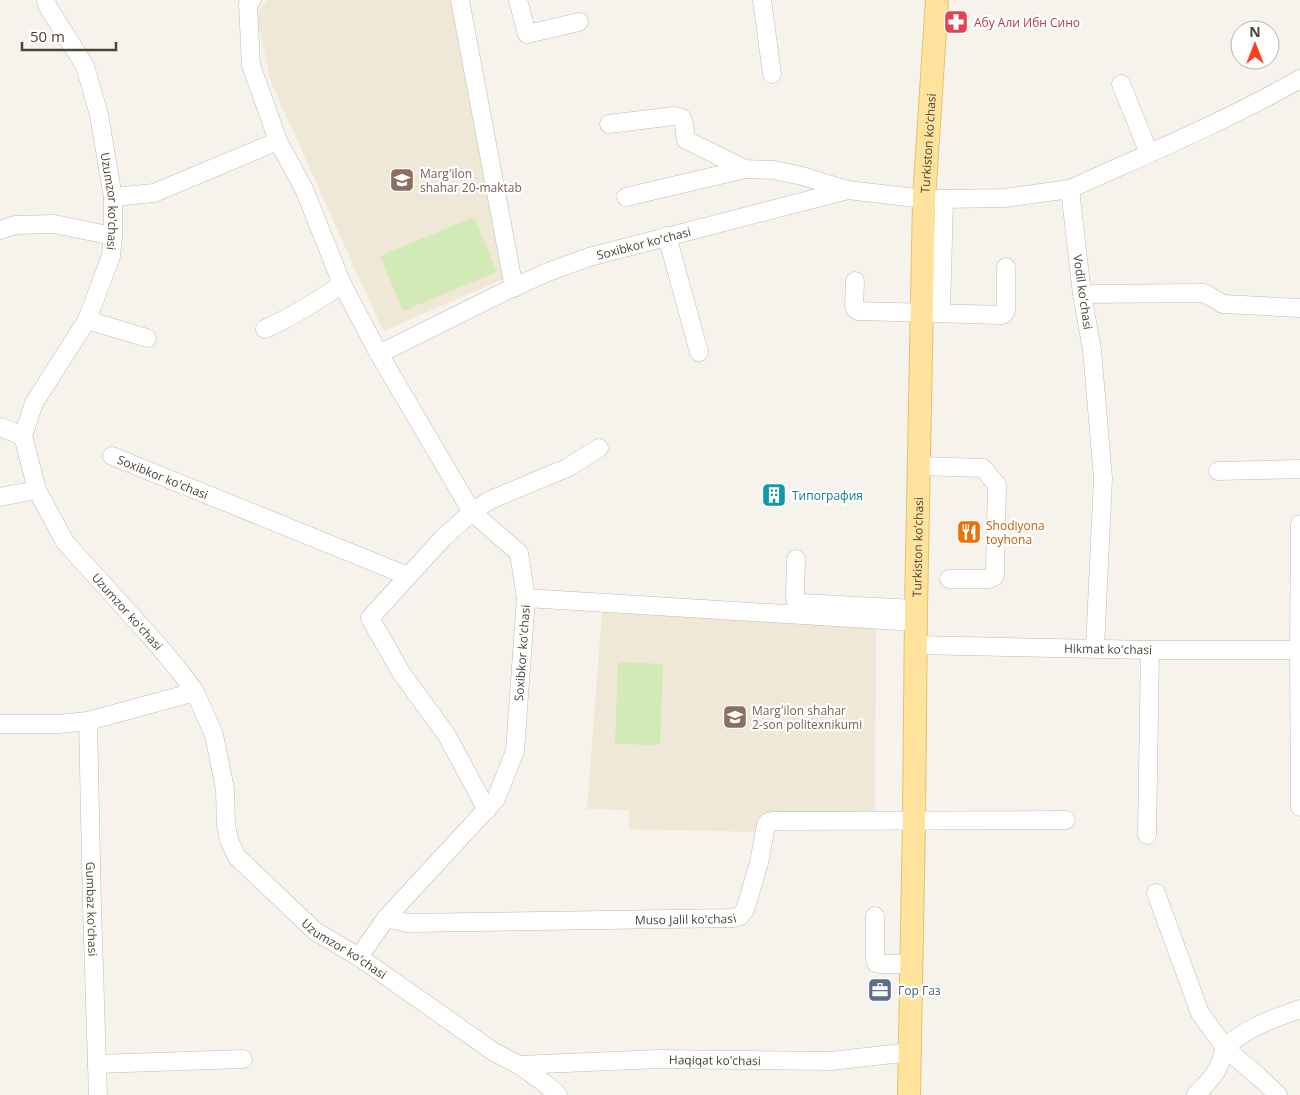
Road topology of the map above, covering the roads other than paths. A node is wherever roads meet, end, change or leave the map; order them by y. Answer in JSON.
{"nodes":[{"id":1,"x":46,"y":0,"type":"edge"},
{"id":2,"x":252,"y":0,"type":"edge"},
{"id":3,"x":460,"y":0,"type":"edge"},
{"id":4,"x":518,"y":0,"type":"edge"},
{"id":5,"x":762,"y":0,"type":"edge"},
{"id":6,"x":937,"y":0,"type":"edge"},
{"id":7,"x":579,"y":22,"type":"dead end"},
{"id":8,"x":772,"y":74,"type":"dead end"},
{"id":9,"x":1300,"y":79,"type":"edge"},
{"id":10,"x":1121,"y":84,"type":"dead end"},
{"id":11,"x":609,"y":124,"type":"dead end"},
{"id":12,"x":278,"y":141,"type":"junction"},
{"id":13,"x":1150,"y":153,"type":"junction"},
{"id":14,"x":745,"y":169,"type":"junction"},
{"id":15,"x":1070,"y":189,"type":"junction"},
{"id":16,"x":848,"y":190,"type":"junction"},
{"id":17,"x":113,"y":197,"type":"junction"},
{"id":18,"x":626,"y":198,"type":"dead end"},
{"id":19,"x":934,"y":199,"type":"junction"},
{"id":20,"x":0,"y":230,"type":"edge"},
{"id":21,"x":113,"y":236,"type":"junction"},
{"id":22,"x":667,"y":236,"type":"junction"},
{"id":23,"x":1006,"y":268,"type":"dead end"},
{"id":24,"x":855,"y":281,"type":"dead end"},
{"id":25,"x":342,"y":284,"type":"junction"},
{"id":26,"x":514,"y":288,"type":"junction"},
{"id":27,"x":1082,"y":294,"type":"junction"},
{"id":28,"x":1300,"y":307,"type":"edge"},
{"id":29,"x":931,"y":313,"type":"junction"},
{"id":30,"x":87,"y":320,"type":"junction"},
{"id":31,"x":1300,"y":321,"type":"edge"},
{"id":32,"x":265,"y":329,"type":"dead end"},
{"id":33,"x":147,"y":338,"type":"dead end"},
{"id":34,"x":699,"y":352,"type":"dead end"},
{"id":35,"x":378,"y":354,"type":"junction"},
{"id":36,"x":0,"y":427,"type":"edge"},
{"id":37,"x":23,"y":436,"type":"junction"},
{"id":38,"x":599,"y":448,"type":"dead end"},
{"id":39,"x":112,"y":456,"type":"dead end"},
{"id":40,"x":919,"y":466,"type":"junction"},
{"id":41,"x":1300,"y":469,"type":"edge"},
{"id":42,"x":1218,"y":471,"type":"dead end"},
{"id":43,"x":37,"y":490,"type":"junction"},
{"id":44,"x":0,"y":497,"type":"edge"},
{"id":45,"x":472,"y":512,"type":"junction"},
{"id":46,"x":1300,"y":524,"type":"edge"},
{"id":47,"x":796,"y":559,"type":"dead end"},
{"id":48,"x":408,"y":576,"type":"junction"},
{"id":49,"x":949,"y":579,"type":"dead end"},
{"id":50,"x":526,"y":598,"type":"junction"},
{"id":51,"x":916,"y":615,"type":"junction"},
{"id":52,"x":916,"y":644,"type":"junction"},
{"id":53,"x":1095,"y":648,"type":"junction"},
{"id":54,"x":1150,"y":650,"type":"junction"},
{"id":55,"x":1300,"y":650,"type":"edge"},
{"id":56,"x":195,"y":692,"type":"junction"},
{"id":57,"x":88,"y":721,"type":"junction"},
{"id":58,"x":0,"y":724,"type":"edge"},
{"id":59,"x":1300,"y":808,"type":"edge"},
{"id":60,"x":487,"y":810,"type":"junction"},
{"id":61,"x":914,"y":820,"type":"junction"},
{"id":62,"x":1066,"y":820,"type":"dead end"},
{"id":63,"x":1147,"y":835,"type":"dead end"},
{"id":64,"x":1156,"y":893,"type":"dead end"},
{"id":65,"x":876,"y":916,"type":"dead end"},
{"id":66,"x":386,"y":918,"type":"junction"},
{"id":67,"x":359,"y":957,"type":"junction"},
{"id":68,"x":912,"y":964,"type":"junction"},
{"id":69,"x":1300,"y":1010,"type":"edge"},
{"id":70,"x":1226,"y":1049,"type":"junction"},
{"id":71,"x":910,"y":1052,"type":"junction"},
{"id":72,"x":243,"y":1059,"type":"dead end"},
{"id":73,"x":97,"y":1064,"type":"junction"},
{"id":74,"x":519,"y":1065,"type":"junction"},
{"id":75,"x":98,"y":1095,"type":"edge"},
{"id":76,"x":558,"y":1095,"type":"edge"},
{"id":77,"x":909,"y":1095,"type":"edge"},
{"id":78,"x":1196,"y":1095,"type":"edge"},
{"id":79,"x":1278,"y":1095,"type":"edge"}],
"edges":[{"from":1,"to":17,"type":"street","name":"Uzumzor ko'chasi"},
{"from":2,"to":12,"type":"street","name":"Soxibkor ko'chasi"},
{"from":3,"to":26,"type":"street"},
{"from":4,"to":7,"type":"street"},
{"from":5,"to":8,"type":"street"},
{"from":6,"to":19,"type":"main road","name":"Turkiston ko’chasi"},
{"from":9,"to":13,"type":"street"},
{"from":10,"to":13,"type":"street"},
{"from":11,"to":14,"type":"street"},
{"from":12,"to":17,"type":"street"},
{"from":12,"to":25,"type":"street","name":"Soxibkor ko'chasi"},
{"from":13,"to":15,"type":"street"},
{"from":14,"to":16,"type":"street"},
{"from":14,"to":18,"type":"street"},
{"from":15,"to":19,"type":"street","name":"Soxibkor ko'chasi"},
{"from":15,"to":27,"type":"street","name":"Vodil koʻchasi"},
{"from":16,"to":19,"type":"street","name":"Soxibkor ko'chasi"},
{"from":16,"to":22,"type":"street","name":"Soxibkor ko'chasi"},
{"from":17,"to":21,"type":"street","name":"Uzumzor ko'chasi"},
{"from":19,"to":29,"type":"main road","name":"Turkiston ko’chasi"},
{"from":20,"to":21,"type":"street"},
{"from":21,"to":30,"type":"street","name":"Uzumzor ko'chasi"},
{"from":22,"to":26,"type":"street","name":"Soxibkor ko'chasi"},
{"from":22,"to":34,"type":"street"},
{"from":23,"to":29,"type":"street"},
{"from":24,"to":29,"type":"street"},
{"from":25,"to":32,"type":"street"},
{"from":25,"to":35,"type":"street","name":"Soxibkor ko'chasi"},
{"from":26,"to":35,"type":"street","name":"Soxibkor ko'chasi"},
{"from":27,"to":28,"type":"street"},
{"from":27,"to":53,"type":"street","name":"Vodil koʻchasi"},
{"from":28,"to":31,"type":"street"},
{"from":29,"to":40,"type":"main road","name":"Turkiston ko’chasi"},
{"from":30,"to":33,"type":"street"},
{"from":30,"to":37,"type":"street","name":"Uzumzor ko'chasi"},
{"from":35,"to":45,"type":"street","name":"Soxibkor ko'chasi"},
{"from":36,"to":37,"type":"street"},
{"from":37,"to":43,"type":"street","name":"Uzumzor ko'chasi"},
{"from":38,"to":45,"type":"street"},
{"from":39,"to":48,"type":"street","name":"Soxibkor ko'chasi"},
{"from":40,"to":49,"type":"street"},
{"from":40,"to":51,"type":"main road","name":"Turkiston ko’chasi"},
{"from":41,"to":42,"type":"street"},
{"from":43,"to":44,"type":"street"},
{"from":43,"to":56,"type":"street","name":"Uzumzor ko'chasi"},
{"from":45,"to":48,"type":"street"},
{"from":45,"to":50,"type":"street","name":"Soxibkor ko'chasi"},
{"from":46,"to":55,"type":"street"},
{"from":47,"to":51,"type":"street"},
{"from":48,"to":60,"type":"street"},
{"from":50,"to":51,"type":"street"},
{"from":50,"to":60,"type":"street","name":"Soxibkor ko'chasi"},
{"from":51,"to":52,"type":"main road","name":"Turkiston ko’chasi"},
{"from":52,"to":53,"type":"street","name":"Hikmat koʻchasi"},
{"from":52,"to":61,"type":"main road","name":"Turkiston ko’chasi"},
{"from":53,"to":54,"type":"street","name":"Hikmat koʻchasi"},
{"from":54,"to":55,"type":"street","name":"Hikmat koʻchasi"},
{"from":54,"to":63,"type":"street"},
{"from":55,"to":59,"type":"street"},
{"from":56,"to":57,"type":"street"},
{"from":56,"to":67,"type":"street","name":"Uzumzor ko'chasi"},
{"from":57,"to":58,"type":"street"},
{"from":57,"to":73,"type":"street","name":"Gumbaz ko'chasi"},
{"from":60,"to":66,"type":"street","name":"Soxibkor ko'chasi"},
{"from":61,"to":62,"type":"street"},
{"from":61,"to":66,"type":"street","name":"Muso Jalil ko'chasi"},
{"from":61,"to":68,"type":"main road","name":"Turkiston ko’chasi"},
{"from":64,"to":70,"type":"street"},
{"from":65,"to":68,"type":"street"},
{"from":66,"to":67,"type":"street","name":"Soxibkor ko'chasi"},
{"from":67,"to":74,"type":"street","name":"Uzumzor ko'chasi"},
{"from":68,"to":71,"type":"main road","name":"Turkiston ko’chasi"},
{"from":69,"to":70,"type":"street"},
{"from":70,"to":78,"type":"street"},
{"from":70,"to":79,"type":"street"},
{"from":71,"to":74,"type":"street","name":"Haqiqat ko'chasi"},
{"from":71,"to":77,"type":"main road","name":"Turkiston ko’chasi"},
{"from":72,"to":73,"type":"street"},
{"from":73,"to":75,"type":"street","name":"Gumbaz ko'chasi"},
{"from":74,"to":76,"type":"street","name":"Uzumzor ko'chasi"}]}
